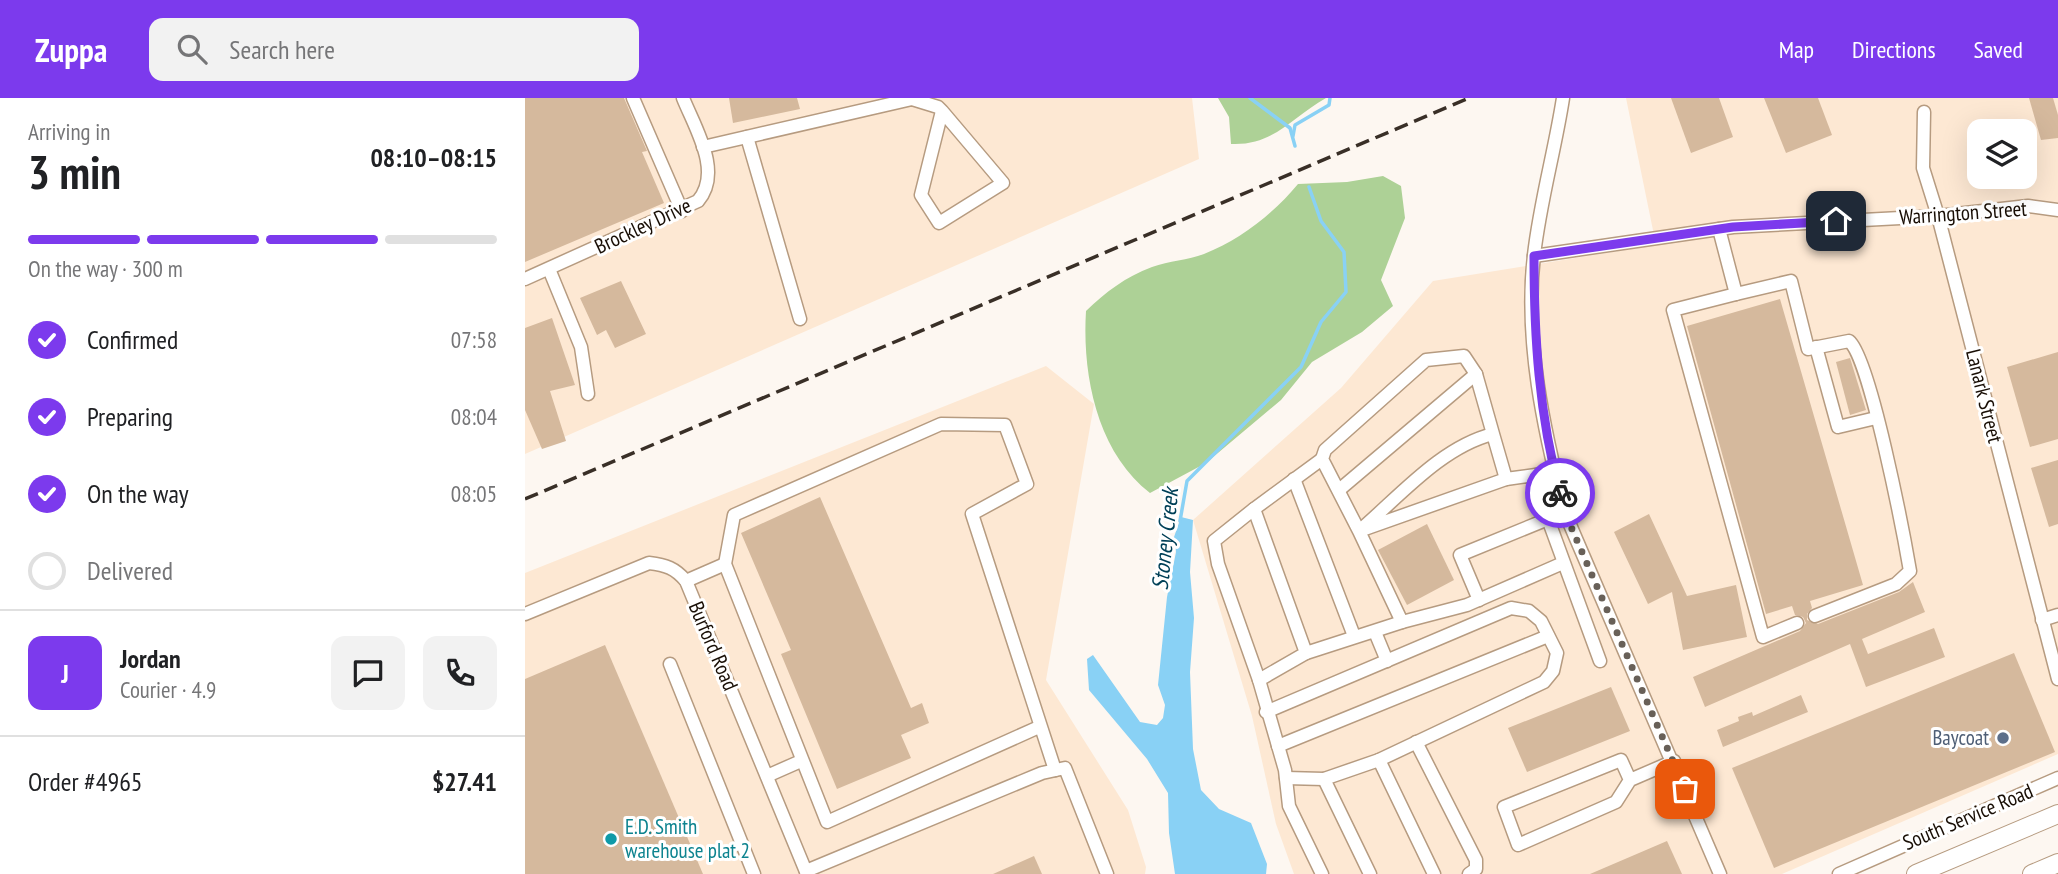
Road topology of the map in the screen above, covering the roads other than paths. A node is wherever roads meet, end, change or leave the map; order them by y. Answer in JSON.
{"nodes":[{"id":1,"x":633,"y":98,"type":"edge"},
{"id":2,"x":683,"y":98,"type":"edge"},
{"id":3,"x":1563,"y":98,"type":"edge"},
{"id":4,"x":942,"y":111,"type":"junction"},
{"id":5,"x":1924,"y":112,"type":"dead end"},
{"id":6,"x":747,"y":137,"type":"junction"},
{"id":7,"x":703,"y":147,"type":"junction"},
{"id":8,"x":2058,"y":210,"type":"edge"},
{"id":9,"x":682,"y":211,"type":"junction"},
{"id":10,"x":1938,"y":216,"type":"junction"},
{"id":11,"x":1719,"y":229,"type":"junction"},
{"id":12,"x":1534,"y":256,"type":"junction"},
{"id":13,"x":548,"y":269,"type":"junction"},
{"id":14,"x":525,"y":279,"type":"edge"},
{"id":15,"x":1736,"y":294,"type":"junction"},
{"id":16,"x":800,"y":319,"type":"dead end"},
{"id":17,"x":1816,"y":347,"type":"junction"},
{"id":18,"x":1476,"y":374,"type":"junction"},
{"id":19,"x":588,"y":394,"type":"dead end"},
{"id":20,"x":1876,"y":418,"type":"junction"},
{"id":21,"x":1493,"y":434,"type":"junction"},
{"id":22,"x":1322,"y":460,"type":"junction"},
{"id":23,"x":1553,"y":471,"type":"junction"},
{"id":24,"x":1536,"y":475,"type":"junction"},
{"id":25,"x":1506,"y":478,"type":"junction"},
{"id":26,"x":1294,"y":479,"type":"junction"},
{"id":27,"x":1339,"y":490,"type":"junction"},
{"id":28,"x":1254,"y":509,"type":"junction"},
{"id":29,"x":1548,"y":519,"type":"junction"},
{"id":30,"x":1359,"y":531,"type":"junction"},
{"id":31,"x":1563,"y":563,"type":"junction"},
{"id":32,"x":725,"y":564,"type":"junction"},
{"id":33,"x":1592,"y":576,"type":"junction"},
{"id":34,"x":685,"y":581,"type":"junction"},
{"id":35,"x":1570,"y":582,"type":"junction"},
{"id":36,"x":1602,"y":597,"type":"junction"},
{"id":37,"x":1479,"y":600,"type":"junction"},
{"id":38,"x":1580,"y":607,"type":"junction"},
{"id":39,"x":525,"y":614,"type":"edge"},
{"id":40,"x":2058,"y":615,"type":"edge"},
{"id":41,"x":1815,"y":616,"type":"dead end"},
{"id":42,"x":2042,"y":620,"type":"junction"},
{"id":43,"x":1402,"y":622,"type":"junction"},
{"id":44,"x":1797,"y":623,"type":"dead end"},
{"id":45,"x":1375,"y":632,"type":"junction"},
{"id":46,"x":1355,"y":636,"type":"junction"},
{"id":47,"x":1548,"y":636,"type":"junction"},
{"id":48,"x":1306,"y":653,"type":"junction"},
{"id":49,"x":1387,"y":661,"type":"junction"},
{"id":50,"x":1600,"y":661,"type":"dead end"},
{"id":51,"x":670,"y":664,"type":"dead end"},
{"id":52,"x":2058,"y":679,"type":"edge"},
{"id":53,"x":1259,"y":680,"type":"junction"},
{"id":54,"x":1266,"y":712,"type":"junction"},
{"id":55,"x":1039,"y":727,"type":"junction"},
{"id":56,"x":1416,"y":742,"type":"junction"},
{"id":57,"x":1278,"y":746,"type":"junction"},
{"id":58,"x":1379,"y":760,"type":"junction"},
{"id":59,"x":801,"y":761,"type":"junction"},
{"id":60,"x":1674,"y":761,"type":"junction"},
{"id":61,"x":1055,"y":770,"type":"junction"},
{"id":62,"x":767,"y":776,"type":"junction"},
{"id":63,"x":1286,"y":778,"type":"junction"},
{"id":64,"x":2058,"y":778,"type":"edge"},
{"id":65,"x":1324,"y":779,"type":"junction"},
{"id":66,"x":1630,"y":780,"type":"junction"},
{"id":67,"x":2058,"y":814,"type":"edge"},
{"id":68,"x":2058,"y":863,"type":"edge"},
{"id":69,"x":807,"y":873,"type":"edge"},
{"id":70,"x":754,"y":874,"type":"edge"},
{"id":71,"x":1107,"y":874,"type":"edge"},
{"id":72,"x":1322,"y":874,"type":"edge"},
{"id":73,"x":1370,"y":874,"type":"edge"},
{"id":74,"x":1434,"y":874,"type":"edge"},
{"id":75,"x":1469,"y":874,"type":"edge"},
{"id":76,"x":1720,"y":874,"type":"edge"},
{"id":77,"x":1839,"y":874,"type":"edge"},
{"id":78,"x":1916,"y":874,"type":"edge"},
{"id":79,"x":2032,"y":874,"type":"edge"}],
"edges":[{"from":1,"to":9,"type":"street"},
{"from":2,"to":7,"type":"street","name":"Brockley Drive"},
{"from":3,"to":12,"type":"street"},
{"from":4,"to":4,"type":"street"},
{"from":4,"to":6,"type":"street"},
{"from":5,"to":10,"type":"street","name":"Lanark Street"},
{"from":6,"to":7,"type":"street"},
{"from":6,"to":16,"type":"street"},
{"from":7,"to":9,"type":"street","name":"Brockley Drive"},
{"from":8,"to":10,"type":"street","name":"Warrington Street"},
{"from":9,"to":13,"type":"street","name":"Brockley Drive"},
{"from":10,"to":11,"type":"street","name":"Warrington Street"},
{"from":10,"to":42,"type":"street","name":"Lanark Street"},
{"from":11,"to":12,"type":"street","name":"Warrington Street"},
{"from":11,"to":15,"type":"street"},
{"from":12,"to":23,"type":"street"},
{"from":13,"to":14,"type":"street","name":"Brockley Drive"},
{"from":13,"to":19,"type":"street"},
{"from":15,"to":17,"type":"street"},
{"from":15,"to":44,"type":"street"},
{"from":17,"to":20,"type":"street"},
{"from":17,"to":20,"type":"street"},
{"from":18,"to":21,"type":"street"},
{"from":18,"to":22,"type":"street"},
{"from":18,"to":27,"type":"street"},
{"from":20,"to":41,"type":"street"},
{"from":21,"to":25,"type":"street"},
{"from":21,"to":30,"type":"street"},
{"from":22,"to":26,"type":"street"},
{"from":22,"to":27,"type":"street"},
{"from":23,"to":24,"type":"street"},
{"from":23,"to":33,"type":"street"},
{"from":24,"to":25,"type":"street"},
{"from":24,"to":29,"type":"street"},
{"from":25,"to":30,"type":"street"},
{"from":26,"to":28,"type":"street"},
{"from":26,"to":46,"type":"street"},
{"from":27,"to":30,"type":"street"},
{"from":28,"to":48,"type":"street"},
{"from":28,"to":53,"type":"street"},
{"from":29,"to":31,"type":"street"},
{"from":29,"to":37,"type":"street"},
{"from":30,"to":43,"type":"street"},
{"from":31,"to":35,"type":"street"},
{"from":31,"to":37,"type":"street"},
{"from":32,"to":34,"type":"street"},
{"from":32,"to":55,"type":"street"},
{"from":32,"to":59,"type":"street"},
{"from":33,"to":35,"type":"street"},
{"from":33,"to":36,"type":"street"},
{"from":34,"to":39,"type":"street","name":"Burford Road"},
{"from":34,"to":62,"type":"street","name":"Burford Road"},
{"from":35,"to":38,"type":"street"},
{"from":36,"to":38,"type":"street"},
{"from":36,"to":60,"type":"street"},
{"from":37,"to":43,"type":"street"},
{"from":38,"to":50,"type":"street"},
{"from":40,"to":42,"type":"street"},
{"from":42,"to":52,"type":"street","name":"Lanark Street"},
{"from":43,"to":45,"type":"street"},
{"from":45,"to":46,"type":"street"},
{"from":45,"to":49,"type":"street"},
{"from":46,"to":48,"type":"street"},
{"from":47,"to":49,"type":"street"},
{"from":47,"to":56,"type":"street"},
{"from":47,"to":57,"type":"street"},
{"from":48,"to":53,"type":"street"},
{"from":49,"to":54,"type":"street"},
{"from":51,"to":70,"type":"street"},
{"from":53,"to":54,"type":"street"},
{"from":54,"to":57,"type":"street"},
{"from":55,"to":59,"type":"street"},
{"from":55,"to":61,"type":"street"},
{"from":56,"to":58,"type":"street"},
{"from":56,"to":75,"type":"street"},
{"from":57,"to":63,"type":"street"},
{"from":58,"to":65,"type":"street"},
{"from":58,"to":74,"type":"street"},
{"from":59,"to":62,"type":"street"},
{"from":60,"to":66,"type":"street"},
{"from":60,"to":76,"type":"street"},
{"from":61,"to":69,"type":"street"},
{"from":61,"to":71,"type":"street"},
{"from":62,"to":69,"type":"street","name":"Burford Road"},
{"from":63,"to":65,"type":"street"},
{"from":63,"to":72,"type":"street"},
{"from":64,"to":77,"type":"street","name":"South Service Road"},
{"from":65,"to":73,"type":"street"},
{"from":66,"to":66,"type":"street"},
{"from":67,"to":78,"type":"highway"},
{"from":68,"to":79,"type":"highway"}]}
